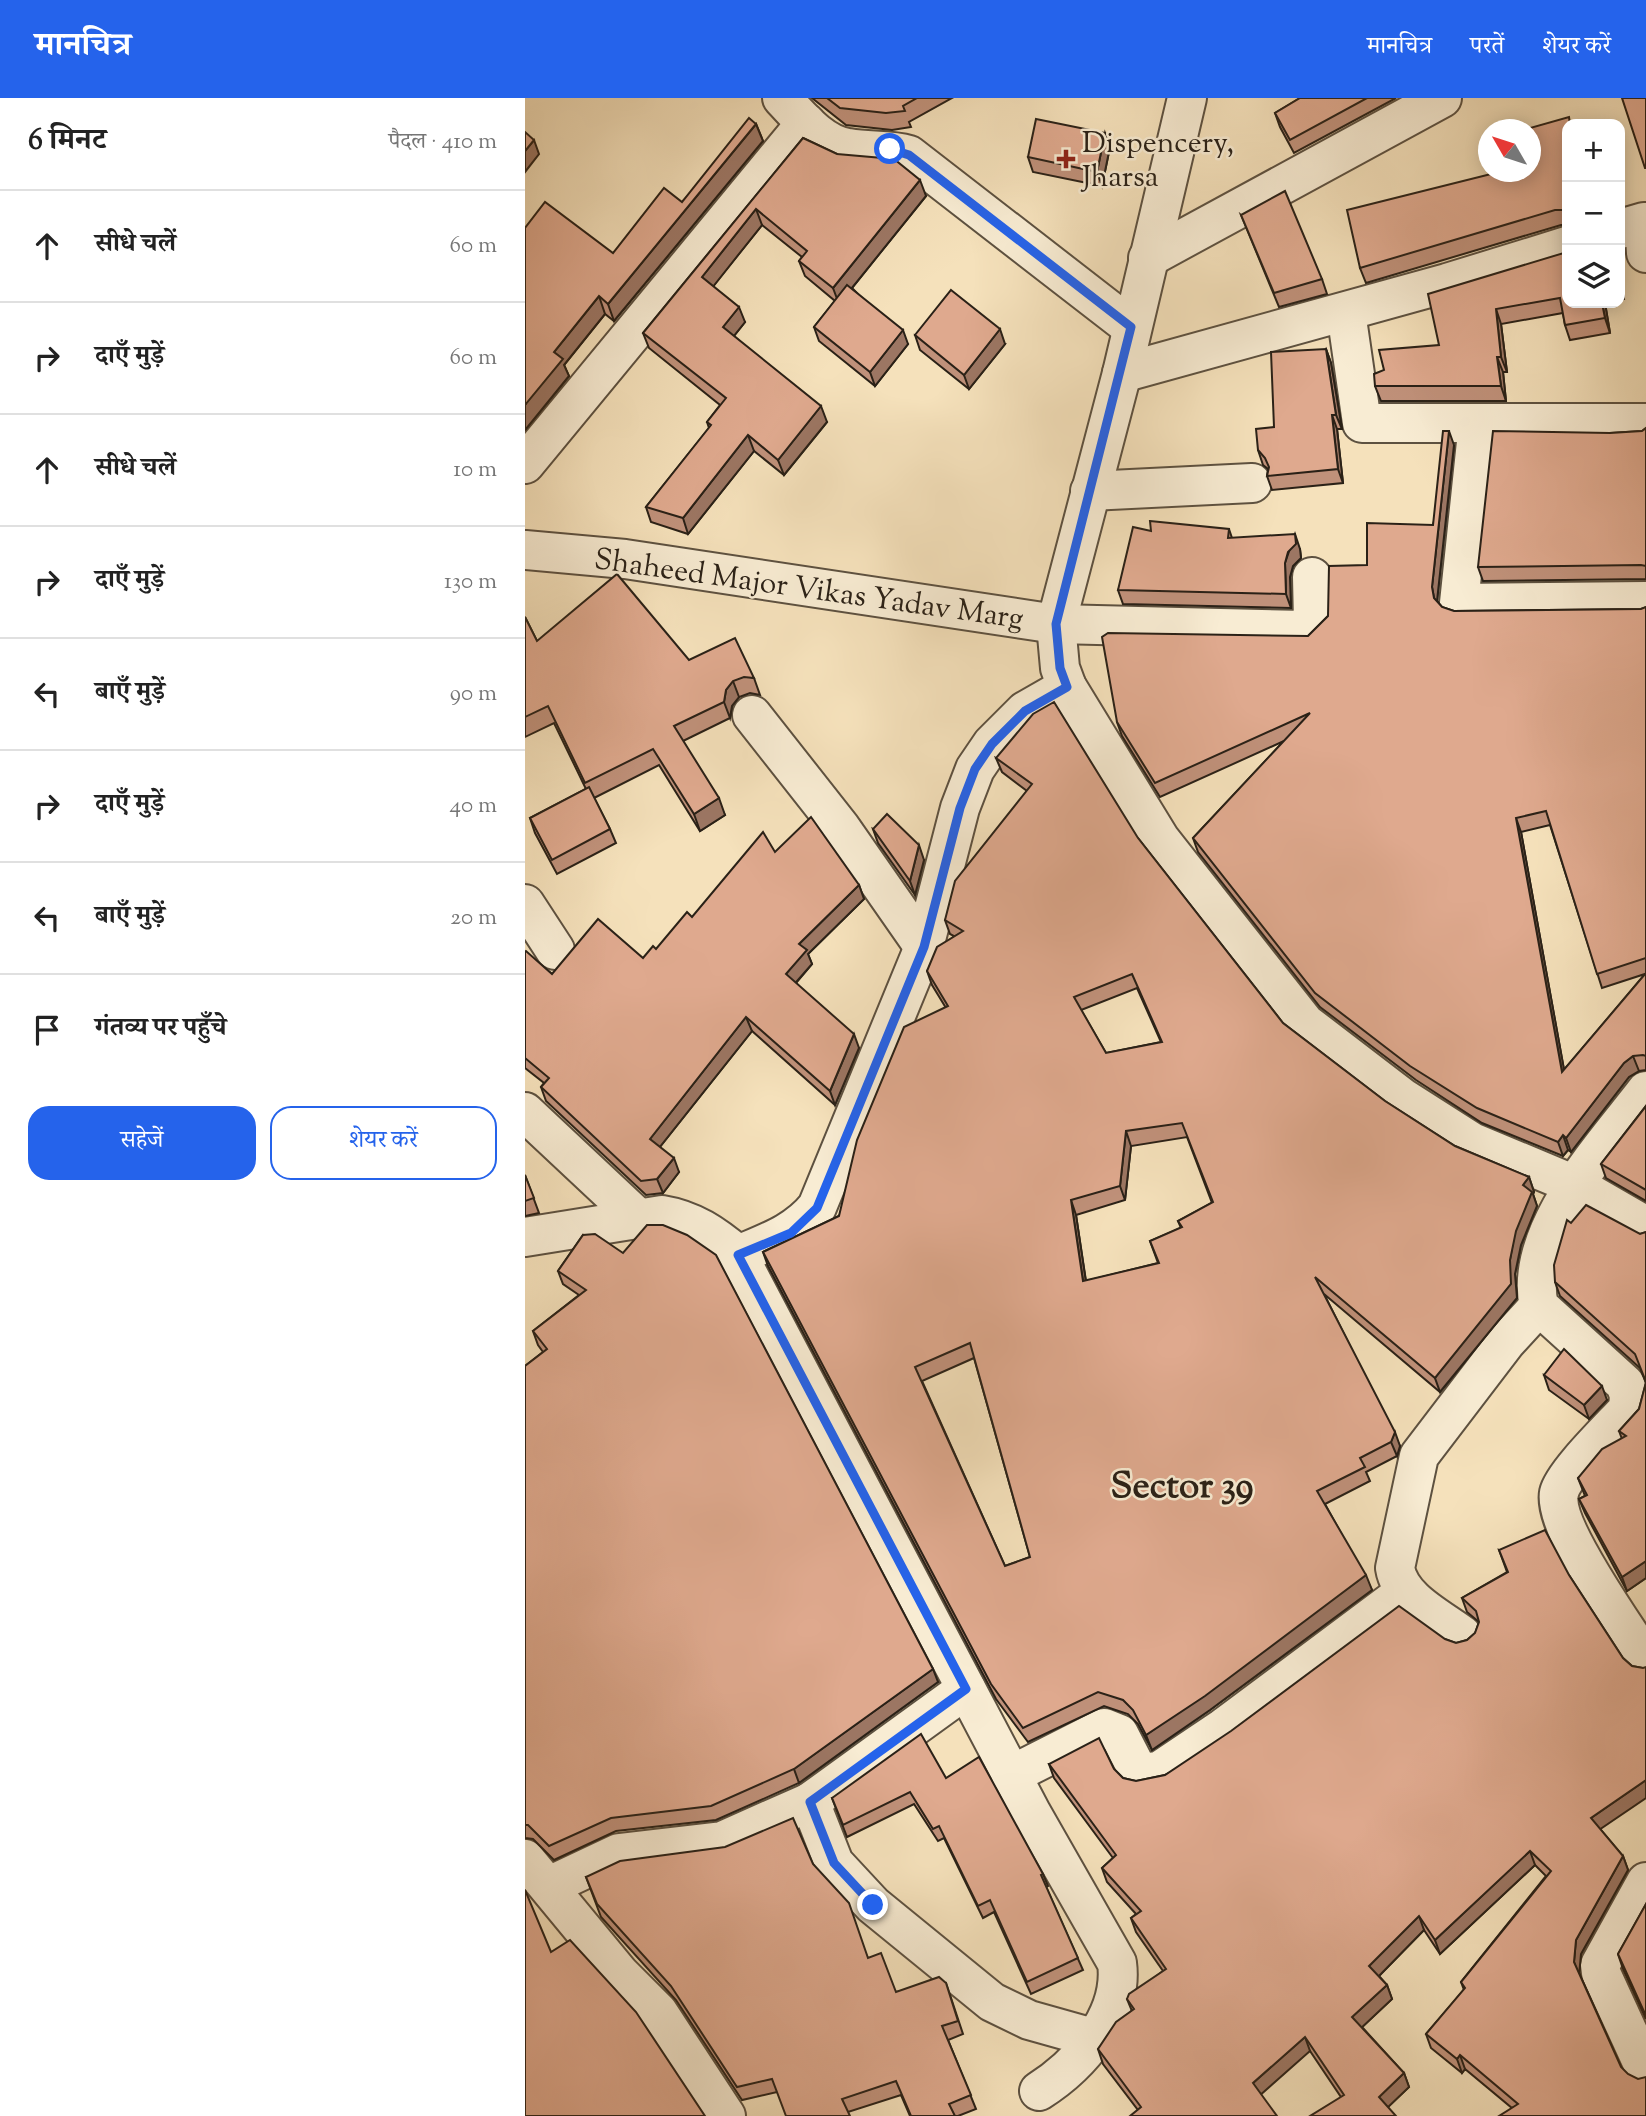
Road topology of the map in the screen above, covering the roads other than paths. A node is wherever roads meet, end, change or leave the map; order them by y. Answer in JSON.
{"nodes":[{"id":1,"x":1187,"y":98,"type":"edge"},
{"id":2,"x":1441,"y":98,"type":"edge"},
{"id":3,"x":794,"y":111,"type":"edge"},
{"id":4,"x":1625,"y":228,"type":"edge"},
{"id":5,"x":1562,"y":247,"type":"edge"},
{"id":6,"x":1646,"y":253,"type":"edge"},
{"id":7,"x":1148,"y":258,"type":"junction"},
{"id":8,"x":1346,"y":312,"type":"junction"},
{"id":9,"x":1131,"y":327,"type":"junction"},
{"id":10,"x":1122,"y":373,"type":"junction"},
{"id":11,"x":1478,"y":423,"type":"junction"},
{"id":12,"x":1646,"y":423,"type":"edge"},
{"id":13,"x":525,"y":464,"type":"edge"},
{"id":14,"x":1252,"y":483,"type":"dead end"},
{"id":15,"x":1090,"y":491,"type":"junction"},
{"id":16,"x":525,"y":551,"type":"edge"},
{"id":17,"x":1313,"y":577,"type":"dead end"},
{"id":18,"x":1646,"y":601,"type":"edge"},
{"id":19,"x":1056,"y":624,"type":"junction"},
{"id":20,"x":1067,"y":687,"type":"junction"},
{"id":21,"x":752,"y":715,"type":"dead end"},
{"id":22,"x":525,"y":904,"type":"edge"},
{"id":23,"x":924,"y":947,"type":"junction"},
{"id":24,"x":555,"y":950,"type":"dead end"},
{"id":25,"x":1646,"y":1091,"type":"edge"},
{"id":26,"x":525,"y":1112,"type":"edge"},
{"id":27,"x":1575,"y":1185,"type":"junction"},
{"id":28,"x":637,"y":1217,"type":"junction"},
{"id":29,"x":1646,"y":1226,"type":"edge"},
{"id":30,"x":525,"y":1237,"type":"edge"},
{"id":31,"x":738,"y":1255,"type":"junction"},
{"id":32,"x":1539,"y":1307,"type":"junction"},
{"id":33,"x":1405,"y":1592,"type":"junction"},
{"id":34,"x":1462,"y":1635,"type":"dead end"},
{"id":35,"x":1646,"y":1660,"type":"edge"},
{"id":36,"x":966,"y":1689,"type":"junction"},
{"id":37,"x":1011,"y":1775,"type":"junction"},
{"id":38,"x":810,"y":1802,"type":"junction"},
{"id":39,"x":537,"y":1873,"type":"edge"},
{"id":40,"x":1646,"y":1882,"type":"edge"},
{"id":41,"x":1093,"y":2038,"type":"junction"},
{"id":42,"x":1646,"y":2071,"type":"edge"},
{"id":43,"x":1039,"y":2091,"type":"dead end"},
{"id":44,"x":726,"y":2116,"type":"edge"}],
"edges":[{"from":1,"to":7,"type":"street","name":"Shaheed Major Vikas Yadav Marg"},
{"from":2,"to":7,"type":"street"},
{"from":3,"to":9,"type":"street"},
{"from":3,"to":13,"type":"street"},
{"from":4,"to":6,"type":"street"},
{"from":5,"to":8,"type":"street"},
{"from":7,"to":9,"type":"street","name":"Shaheed Major Vikas Yadav Marg"},
{"from":8,"to":10,"type":"street"},
{"from":8,"to":11,"type":"street"},
{"from":9,"to":10,"type":"street","name":"Shaheed Major Vikas Yadav Marg"},
{"from":10,"to":15,"type":"street","name":"Shaheed Major Vikas Yadav Marg"},
{"from":11,"to":12,"type":"street"},
{"from":11,"to":18,"type":"street"},
{"from":14,"to":15,"type":"street"},
{"from":15,"to":19,"type":"street","name":"Shaheed Major Vikas Yadav Marg"},
{"from":16,"to":19,"type":"street","name":"Shaheed Major Vikas Yadav Marg"},
{"from":17,"to":19,"type":"street"},
{"from":19,"to":20,"type":"street"},
{"from":20,"to":23,"type":"street"},
{"from":20,"to":27,"type":"street"},
{"from":21,"to":23,"type":"street"},
{"from":22,"to":24,"type":"street"},
{"from":23,"to":31,"type":"street"},
{"from":25,"to":27,"type":"street"},
{"from":26,"to":28,"type":"street"},
{"from":27,"to":29,"type":"street"},
{"from":27,"to":32,"type":"street"},
{"from":28,"to":30,"type":"street"},
{"from":28,"to":31,"type":"street"},
{"from":31,"to":36,"type":"street"},
{"from":32,"to":33,"type":"street"},
{"from":32,"to":35,"type":"street"},
{"from":33,"to":34,"type":"street"},
{"from":33,"to":37,"type":"street"},
{"from":36,"to":37,"type":"street"},
{"from":36,"to":38,"type":"street"},
{"from":37,"to":41,"type":"street"},
{"from":38,"to":39,"type":"street"},
{"from":38,"to":41,"type":"street"},
{"from":39,"to":44,"type":"street"},
{"from":40,"to":42,"type":"street"},
{"from":41,"to":43,"type":"street"}]}
